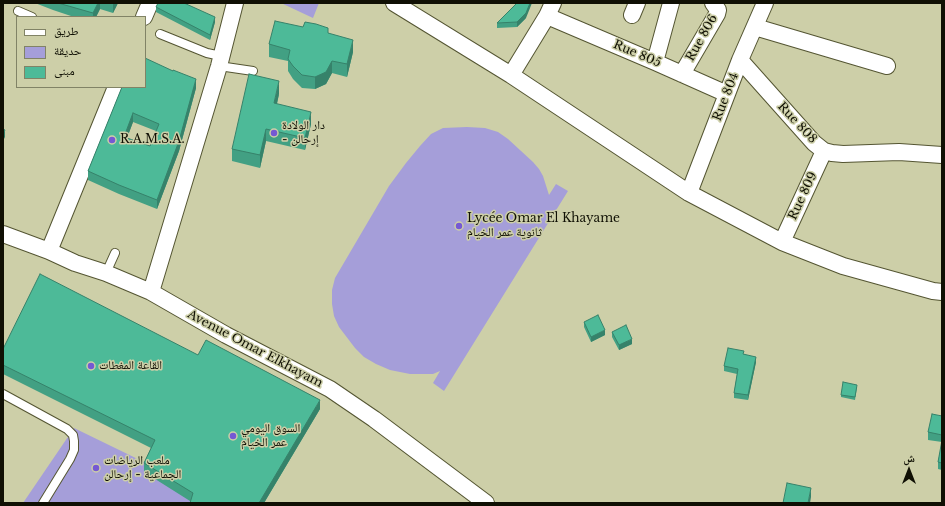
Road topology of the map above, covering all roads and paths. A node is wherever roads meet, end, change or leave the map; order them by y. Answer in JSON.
{"nodes":[{"id":1,"x":150,"y":3,"type":"edge"},
{"id":2,"x":235,"y":3,"type":"edge"},
{"id":3,"x":394,"y":3,"type":"edge"},
{"id":4,"x":671,"y":3,"type":"edge"},
{"id":5,"x":713,"y":3,"type":"edge"},
{"id":6,"x":765,"y":3,"type":"edge"},
{"id":7,"x":413,"y":8,"type":"edge"},
{"id":8,"x":550,"y":9,"type":"edge"},
{"id":9,"x":18,"y":11,"type":"dead end"},
{"id":10,"x":30,"y":16,"type":"edge"},
{"id":11,"x":144,"y":16,"type":"edge"},
{"id":12,"x":755,"y":27,"type":"junction"},
{"id":13,"x":160,"y":34,"type":"dead end"},
{"id":14,"x":740,"y":60,"type":"junction"},
{"id":15,"x":220,"y":61,"type":"junction"},
{"id":16,"x":655,"y":62,"type":"junction"},
{"id":17,"x":887,"y":66,"type":"dead end"},
{"id":18,"x":253,"y":71,"type":"dead end"},
{"id":19,"x":682,"y":74,"type":"junction"},
{"id":20,"x":511,"y":75,"type":"junction"},
{"id":21,"x":116,"y":88,"type":"edge"},
{"id":22,"x":727,"y":94,"type":"junction"},
{"id":23,"x":824,"y":150,"type":"junction"},
{"id":24,"x":942,"y":155,"type":"edge"},
{"id":25,"x":689,"y":193,"type":"junction"},
{"id":26,"x":3,"y":234,"type":"edge"},
{"id":27,"x":782,"y":242,"type":"junction"},
{"id":28,"x":48,"y":251,"type":"junction"},
{"id":29,"x":116,"y":253,"type":"dead end"},
{"id":30,"x":106,"y":273,"type":"junction"},
{"id":31,"x":151,"y":292,"type":"junction"},
{"id":32,"x":942,"y":292,"type":"edge"},
{"id":33,"x":3,"y":394,"type":"edge"},
{"id":34,"x":43,"y":503,"type":"edge"},
{"id":35,"x":486,"y":503,"type":"edge"}],
"edges":[{"from":1,"to":11,"type":"street"},
{"from":2,"to":15,"type":"street"},
{"from":3,"to":7,"type":"street"},
{"from":4,"to":16,"type":"street"},
{"from":5,"to":19,"type":"street","name":"Rue 806"},
{"from":6,"to":12,"type":"street","name":"Rue 804"},
{"from":7,"to":20,"type":"street"},
{"from":8,"to":16,"type":"street","name":"Rue 805"},
{"from":8,"to":20,"type":"street"},
{"from":9,"to":10,"type":"lane"},
{"from":12,"to":14,"type":"street","name":"Rue 804"},
{"from":12,"to":17,"type":"street"},
{"from":13,"to":15,"type":"lane"},
{"from":14,"to":22,"type":"street","name":"Rue 804"},
{"from":14,"to":23,"type":"street","name":"Rue 808"},
{"from":15,"to":18,"type":"lane"},
{"from":15,"to":31,"type":"street"},
{"from":16,"to":19,"type":"street","name":"Rue 805"},
{"from":19,"to":22,"type":"street","name":"Rue 805"},
{"from":20,"to":25,"type":"street"},
{"from":21,"to":28,"type":"street"},
{"from":22,"to":25,"type":"street","name":"Rue 804"},
{"from":23,"to":24,"type":"street","name":"Rue 808"},
{"from":23,"to":27,"type":"street","name":"Rue 809"},
{"from":25,"to":27,"type":"street"},
{"from":26,"to":28,"type":"street","name":"Avenue Omar Elkhayam"},
{"from":27,"to":32,"type":"street"},
{"from":28,"to":30,"type":"street","name":"Avenue Omar Elkhayam"},
{"from":29,"to":30,"type":"lane"},
{"from":30,"to":31,"type":"street","name":"Avenue Omar Elkhayam"},
{"from":31,"to":35,"type":"street","name":"Avenue Omar Elkhayam"},
{"from":33,"to":34,"type":"lane"}]}
